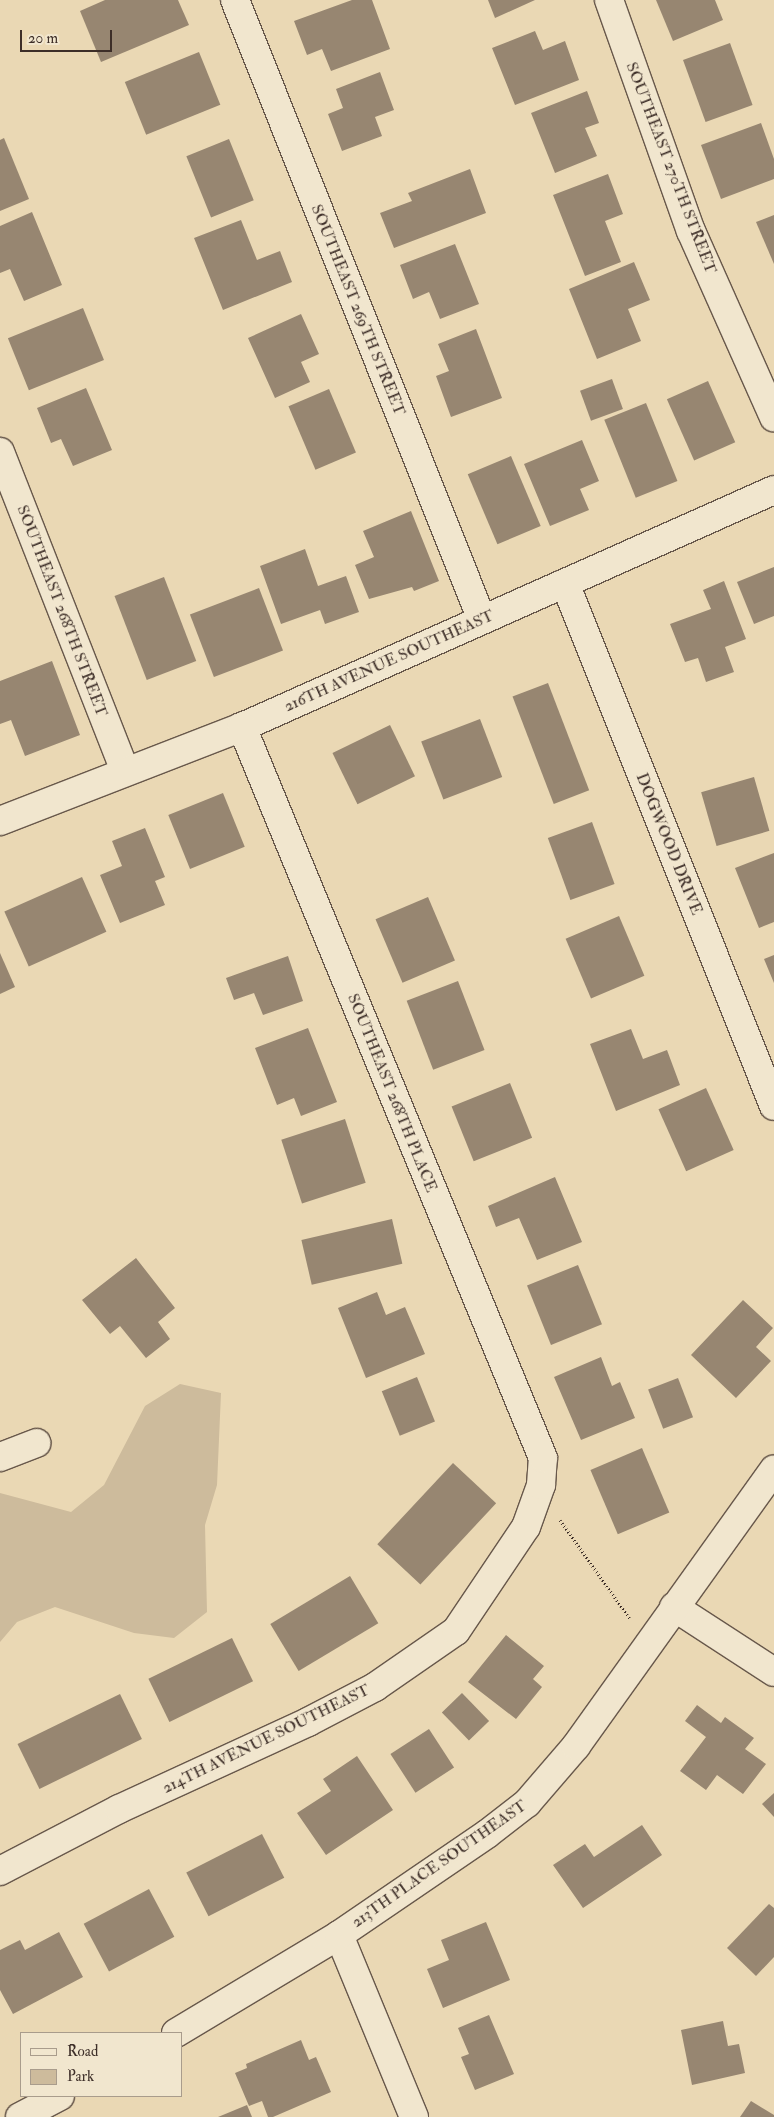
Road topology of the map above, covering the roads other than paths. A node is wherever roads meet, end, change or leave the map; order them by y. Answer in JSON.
{"nodes":[{"id":1,"x":235,"y":0,"type":"edge"},
{"id":2,"x":609,"y":0,"type":"edge"},
{"id":3,"x":774,"y":417,"type":"edge"},
{"id":4,"x":0,"y":452,"type":"edge"},
{"id":5,"x":774,"y":490,"type":"edge"},
{"id":6,"x":565,"y":583,"type":"junction"},
{"id":7,"x":482,"y":620,"type":"junction"},
{"id":8,"x":242,"y":727,"type":"junction"},
{"id":9,"x":125,"y":771,"type":"junction"},
{"id":10,"x":0,"y":821,"type":"edge"},
{"id":11,"x":774,"y":1106,"type":"edge"},
{"id":12,"x":36,"y":1443,"type":"dead end"},
{"id":13,"x":0,"y":1457,"type":"edge"},
{"id":14,"x":543,"y":1458,"type":"joint"},
{"id":15,"x":774,"y":1469,"type":"edge"},
{"id":16,"x":674,"y":1607,"type":"junction"},
{"id":17,"x":774,"y":1672,"type":"edge"},
{"id":18,"x":0,"y":1871,"type":"edge"},
{"id":19,"x":339,"y":1935,"type":"junction"},
{"id":20,"x":178,"y":2032,"type":"edge"},
{"id":21,"x":58,"y":2097,"type":"edge"},
{"id":22,"x":20,"y":2117,"type":"edge"},
{"id":23,"x":414,"y":2117,"type":"edge"}],
"edges":[{"from":1,"to":7,"type":"street","name":"SOUTHEAST 269TH STREET"},
{"from":2,"to":3,"type":"street","name":"SOUTHEAST 270TH STREET"},
{"from":4,"to":9,"type":"street","name":"SOUTHEAST 268TH STREET"},
{"from":5,"to":6,"type":"street","name":"216TH AVENUE SOUTHEAST"},
{"from":6,"to":7,"type":"street","name":"216TH AVENUE SOUTHEAST"},
{"from":6,"to":11,"type":"street","name":"DOGWOOD DRIVE"},
{"from":7,"to":8,"type":"street","name":"216TH AVENUE SOUTHEAST"},
{"from":8,"to":9,"type":"street","name":"216TH AVENUE SOUTHEAST"},
{"from":8,"to":14,"type":"street","name":"SOUTHEAST 268TH PLACE"},
{"from":9,"to":10,"type":"street","name":"216TH AVENUE SOUTHEAST"},
{"from":12,"to":13,"type":"street"},
{"from":14,"to":18,"type":"street","name":"214TH AVENUE SOUTHEAST"},
{"from":15,"to":16,"type":"street","name":"213TH PLACE SOUTHEAST"},
{"from":16,"to":17,"type":"street"},
{"from":16,"to":19,"type":"street","name":"213TH PLACE SOUTHEAST"},
{"from":19,"to":20,"type":"street","name":"213TH PLACE SOUTHEAST"},
{"from":19,"to":23,"type":"street"},
{"from":21,"to":22,"type":"street"}]}
